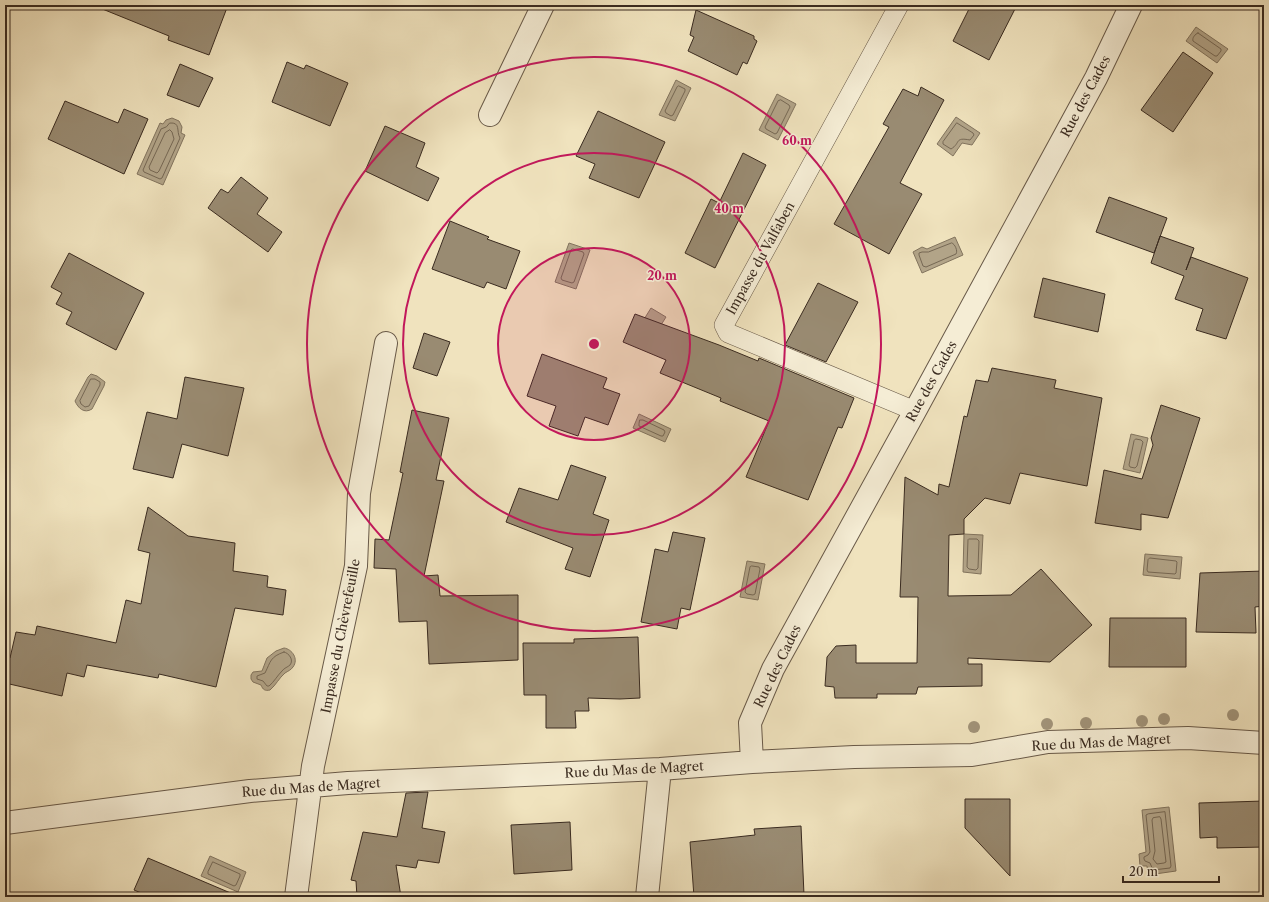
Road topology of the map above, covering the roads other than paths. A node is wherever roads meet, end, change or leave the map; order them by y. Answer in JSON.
{"nodes":[{"id":1,"x":543,"y":5,"type":"edge"},
{"id":2,"x":899,"y":5,"type":"edge"},
{"id":3,"x":1131,"y":5,"type":"edge"},
{"id":4,"x":490,"y":115,"type":"dead end"},
{"id":5,"x":386,"y":343,"type":"dead end"},
{"id":6,"x":915,"y":411,"type":"junction"},
{"id":7,"x":1264,"y":743,"type":"edge"},
{"id":8,"x":752,"y":762,"type":"junction"},
{"id":9,"x":660,"y":769,"type":"junction"},
{"id":10,"x":311,"y":786,"type":"junction"},
{"id":11,"x":5,"y":823,"type":"edge"},
{"id":12,"x":296,"y":897,"type":"edge"},
{"id":13,"x":647,"y":897,"type":"edge"}],
"edges":[{"from":1,"to":4,"type":"street"},
{"from":2,"to":6,"type":"lane","name":"Impasse du Valfaben"},
{"from":3,"to":6,"type":"street","name":"Rue des Cades"},
{"from":5,"to":10,"type":"street","name":"Impasse du Chèvrefeuille"},
{"from":6,"to":8,"type":"street","name":"Rue des Cades"},
{"from":7,"to":8,"type":"street","name":"Rue du Mas de Magret"},
{"from":8,"to":9,"type":"street","name":"Rue du Mas de Magret"},
{"from":9,"to":10,"type":"street","name":"Rue du Mas de Magret"},
{"from":9,"to":13,"type":"street"},
{"from":10,"to":11,"type":"street","name":"Rue du Mas de Magret"},
{"from":10,"to":12,"type":"street","name":"Impasse du Chèvrefeuille"}]}
